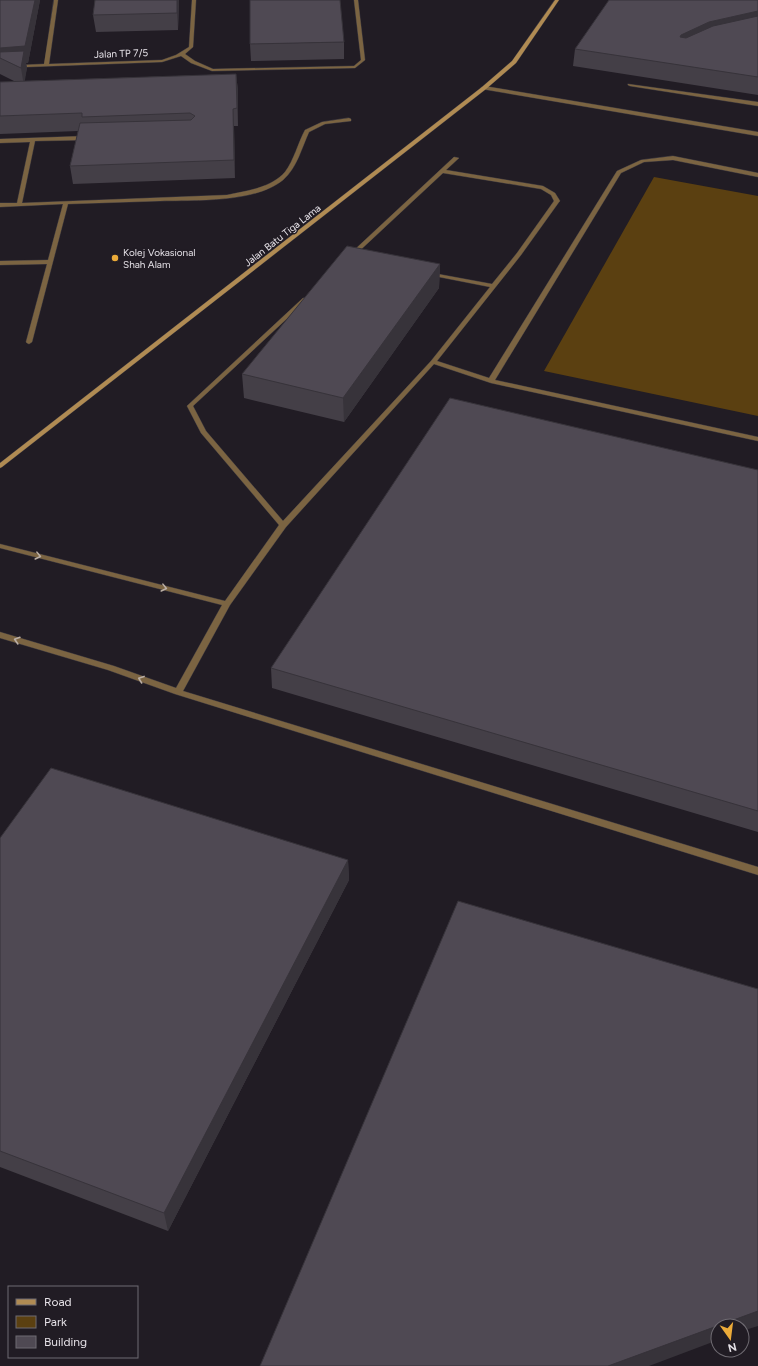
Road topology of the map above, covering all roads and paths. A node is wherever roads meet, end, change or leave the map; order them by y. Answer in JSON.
{"nodes":[{"id":1,"x":56,"y":0,"type":"edge"},
{"id":2,"x":194,"y":0,"type":"edge"},
{"id":3,"x":356,"y":0,"type":"edge"},
{"id":4,"x":558,"y":0,"type":"edge"},
{"id":5,"x":182,"y":54,"type":"junction"},
{"id":6,"x":46,"y":65,"type":"junction"},
{"id":7,"x":0,"y":67,"type":"edge"},
{"id":8,"x":630,"y":85,"type":"dead end"},
{"id":9,"x":484,"y":88,"type":"junction"},
{"id":10,"x":758,"y":104,"type":"edge"},
{"id":11,"x":349,"y":120,"type":"dead end"},
{"id":12,"x":758,"y":134,"type":"edge"},
{"id":13,"x":97,"y":138,"type":"edge"},
{"id":14,"x":33,"y":140,"type":"junction"},
{"id":15,"x":0,"y":141,"type":"edge"},
{"id":16,"x":456,"y":158,"type":"dead end"},
{"id":17,"x":442,"y":171,"type":"junction"},
{"id":18,"x":758,"y":175,"type":"edge"},
{"id":19,"x":66,"y":203,"type":"junction"},
{"id":20,"x":19,"y":204,"type":"junction"},
{"id":21,"x":0,"y":205,"type":"edge"},
{"id":22,"x":357,"y":259,"type":"edge"},
{"id":23,"x":50,"y":262,"type":"junction"},
{"id":24,"x":0,"y":263,"type":"edge"},
{"id":25,"x":425,"y":272,"type":"edge"},
{"id":26,"x":494,"y":286,"type":"junction"},
{"id":27,"x":310,"y":295,"type":"edge"},
{"id":28,"x":29,"y":342,"type":"dead end"},
{"id":29,"x":433,"y":362,"type":"junction"},
{"id":30,"x":491,"y":381,"type":"junction"},
{"id":31,"x":758,"y":439,"type":"edge"},
{"id":32,"x":0,"y":466,"type":"edge"},
{"id":33,"x":283,"y":525,"type":"junction"},
{"id":34,"x":0,"y":546,"type":"edge"},
{"id":35,"x":227,"y":604,"type":"junction"},
{"id":36,"x":0,"y":635,"type":"edge"},
{"id":37,"x":178,"y":692,"type":"junction"},
{"id":38,"x":758,"y":871,"type":"edge"}],
"edges":[{"from":1,"to":6,"type":"lane"},
{"from":2,"to":5,"type":"lane"},
{"from":3,"to":5,"type":"lane"},
{"from":4,"to":9,"type":"main road","name":"Jalan Batu Tiga Lama"},
{"from":5,"to":6,"type":"lane","name":"Jalan TP 7/5"},
{"from":6,"to":7,"type":"lane","name":"Jalan TP 7/5"},
{"from":8,"to":10,"type":"lane"},
{"from":9,"to":12,"type":"lane"},
{"from":9,"to":32,"type":"main road","name":"Jalan Batu Tiga Lama"},
{"from":11,"to":19,"type":"lane"},
{"from":13,"to":14,"type":"lane"},
{"from":14,"to":15,"type":"lane"},
{"from":14,"to":20,"type":"lane"},
{"from":16,"to":17,"type":"lane"},
{"from":17,"to":22,"type":"lane"},
{"from":17,"to":26,"type":"lane"},
{"from":18,"to":30,"type":"lane"},
{"from":19,"to":20,"type":"lane"},
{"from":19,"to":23,"type":"lane"},
{"from":20,"to":21,"type":"lane"},
{"from":23,"to":24,"type":"lane"},
{"from":23,"to":28,"type":"lane"},
{"from":25,"to":26,"type":"lane"},
{"from":26,"to":29,"type":"lane"},
{"from":27,"to":33,"type":"lane"},
{"from":29,"to":30,"type":"lane"},
{"from":29,"to":33,"type":"lane"},
{"from":30,"to":31,"type":"lane"},
{"from":33,"to":35,"type":"lane"},
{"from":34,"to":35,"type":"lane","one_way":true},
{"from":35,"to":37,"type":"lane"},
{"from":37,"to":36,"type":"lane","one_way":true},
{"from":37,"to":38,"type":"lane"}]}
